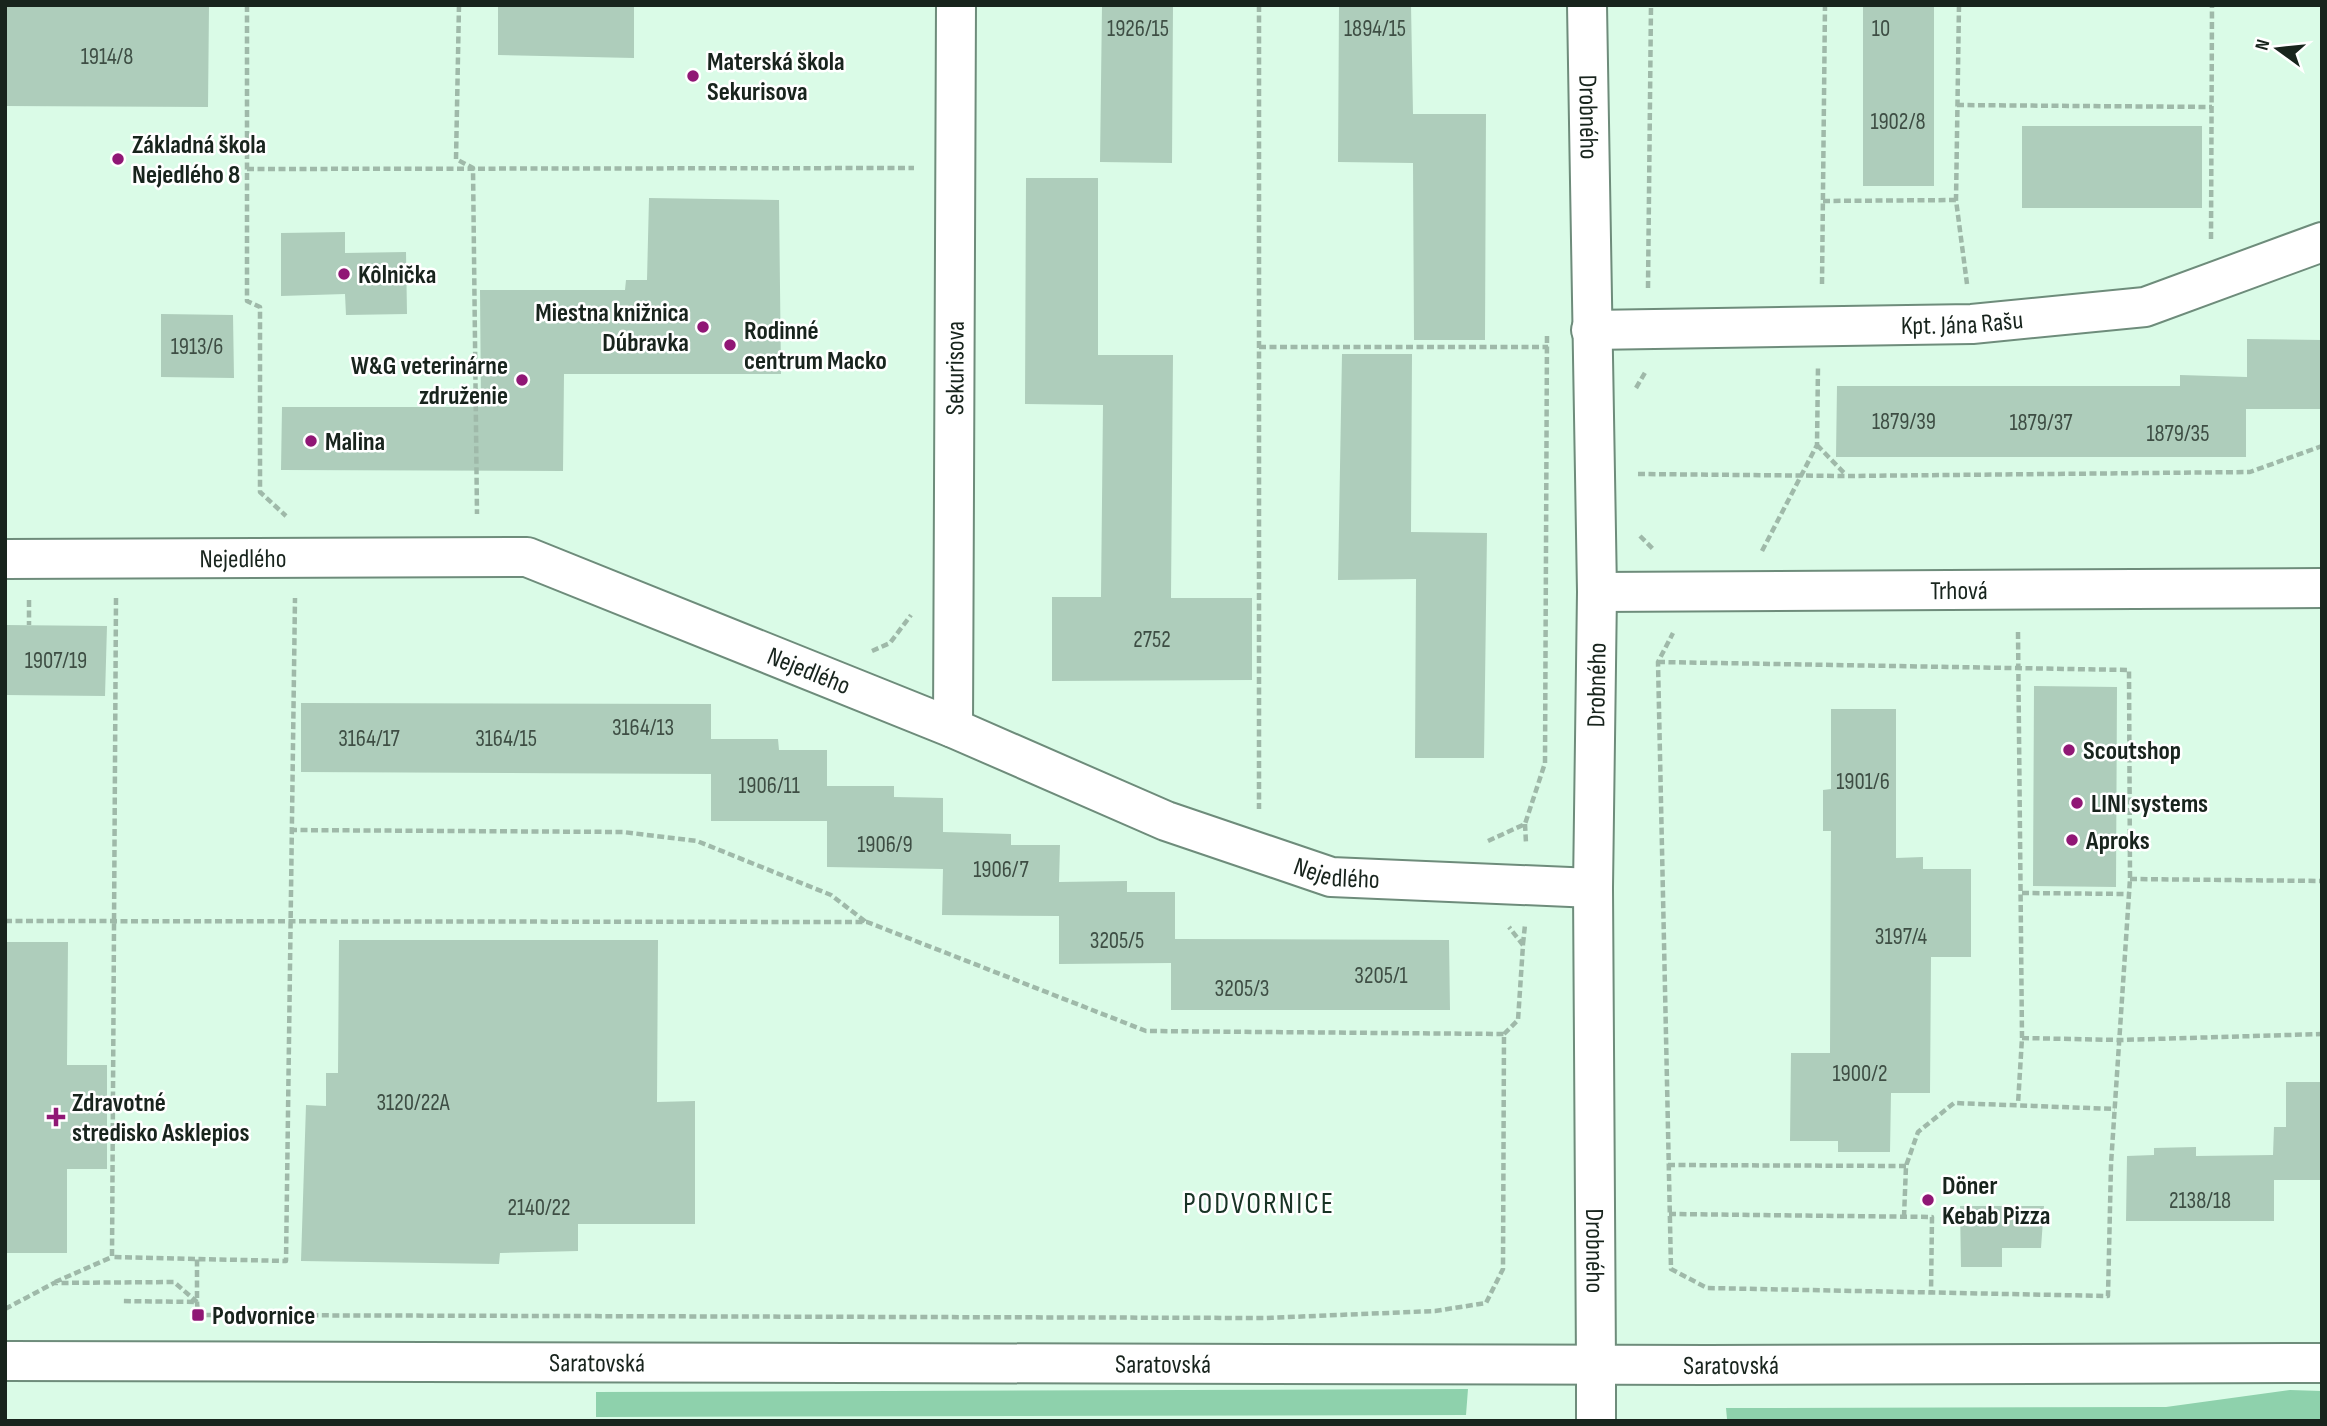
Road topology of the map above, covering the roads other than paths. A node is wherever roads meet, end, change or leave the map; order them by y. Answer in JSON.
{"nodes":[{"id":1,"x":956,"y":5,"type":"edge"},
{"id":2,"x":1587,"y":5,"type":"edge"},
{"id":3,"x":2322,"y":242,"type":"edge"},
{"id":4,"x":1591,"y":330,"type":"junction"},
{"id":5,"x":5,"y":559,"type":"edge"},
{"id":6,"x":2322,"y":588,"type":"edge"},
{"id":7,"x":1597,"y":592,"type":"junction"},
{"id":8,"x":953,"y":728,"type":"junction"},
{"id":9,"x":1593,"y":888,"type":"junction"},
{"id":10,"x":5,"y":1362,"type":"edge"},
{"id":11,"x":2322,"y":1363,"type":"edge"},
{"id":12,"x":1595,"y":1364,"type":"junction"},
{"id":13,"x":1596,"y":1421,"type":"edge"}],
"edges":[{"from":1,"to":8,"type":"street","name":"Sekurisova"},
{"from":2,"to":4,"type":"street","name":"Drobného"},
{"from":3,"to":4,"type":"street","name":"Kpt. Jána Rašu"},
{"from":4,"to":7,"type":"street","name":"Drobného"},
{"from":5,"to":8,"type":"street","name":"Nejedlého"},
{"from":6,"to":7,"type":"street","name":"Trhová"},
{"from":7,"to":9,"type":"street","name":"Drobného"},
{"from":8,"to":9,"type":"street","name":"Nejedlého"},
{"from":9,"to":12,"type":"street","name":"Drobného"},
{"from":10,"to":12,"type":"street","name":"Saratovská"},
{"from":11,"to":12,"type":"street","name":"Saratovská"},
{"from":12,"to":13,"type":"street","name":"Drobného"}]}
